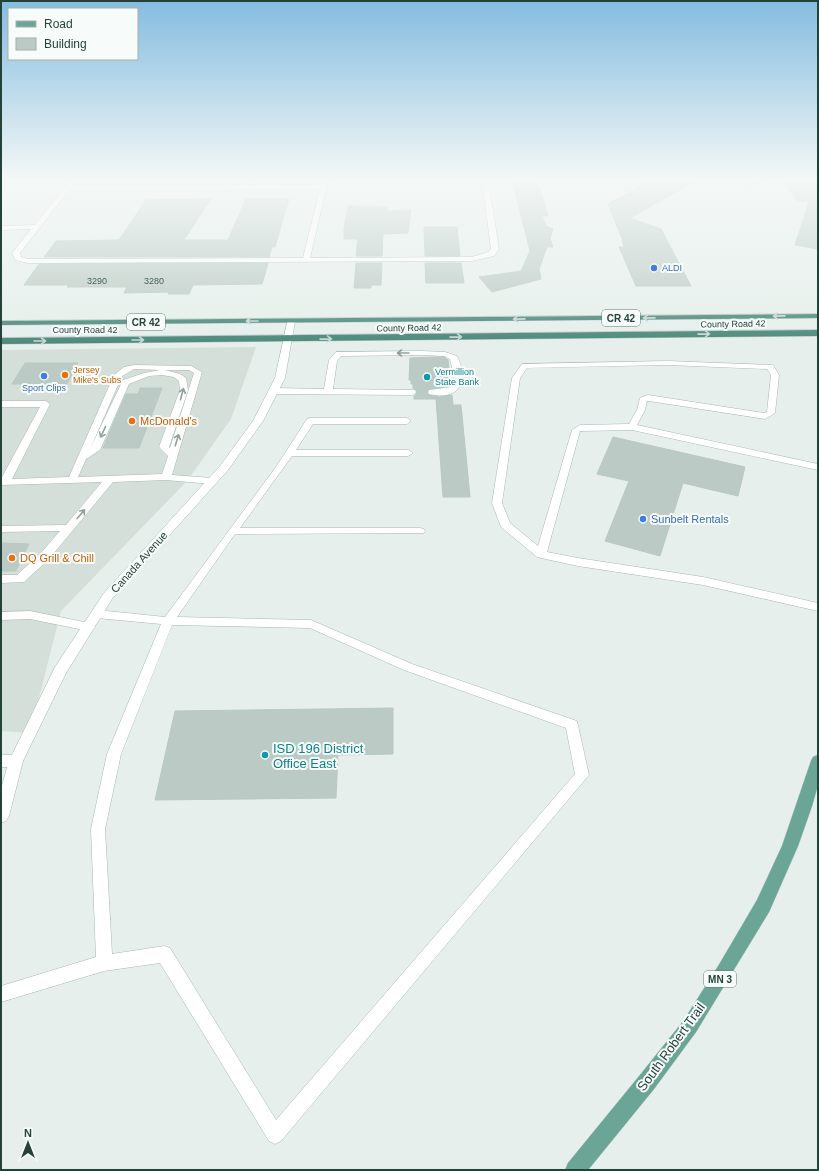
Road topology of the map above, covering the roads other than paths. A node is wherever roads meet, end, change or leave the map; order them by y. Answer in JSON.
{"nodes":[{"id":1,"x":30,"y":235,"type":"edge"},
{"id":2,"x":312,"y":235,"type":"edge"},
{"id":3,"x":493,"y":235,"type":"edge"},
{"id":4,"x":306,"y":260,"type":"junction"},
{"id":5,"x":818,"y":316,"type":"edge"},
{"id":6,"x":291,"y":321,"type":"junction"},
{"id":7,"x":1,"y":324,"type":"edge"},
{"id":8,"x":818,"y":333,"type":"edge"},
{"id":9,"x":287,"y":339,"type":"junction"},
{"id":10,"x":1,"y":341,"type":"edge"},
{"id":11,"x":274,"y":391,"type":"junction"},
{"id":12,"x":328,"y":392,"type":"junction"},
{"id":13,"x":412,"y":392,"type":"dead end"},
{"id":14,"x":432,"y":392,"type":"dead end"},
{"id":15,"x":1,"y":404,"type":"edge"},
{"id":16,"x":407,"y":421,"type":"dead end"},
{"id":17,"x":632,"y":428,"type":"junction"},
{"id":18,"x":290,"y":453,"type":"junction"},
{"id":19,"x":408,"y":453,"type":"dead end"},
{"id":20,"x":172,"y":455,"type":"junction"},
{"id":21,"x":82,"y":457,"type":"junction"},
{"id":22,"x":818,"y":467,"type":"edge"},
{"id":23,"x":166,"y":477,"type":"junction"},
{"id":24,"x":110,"y":479,"type":"junction"},
{"id":25,"x":72,"y":480,"type":"junction"},
{"id":26,"x":212,"y":481,"type":"junction"},
{"id":27,"x":3,"y":482,"type":"edge"},
{"id":28,"x":69,"y":528,"type":"junction"},
{"id":29,"x":1,"y":529,"type":"edge"},
{"id":30,"x":233,"y":531,"type":"junction"},
{"id":31,"x":420,"y":531,"type":"dead end"},
{"id":32,"x":541,"y":554,"type":"junction"},
{"id":33,"x":1,"y":580,"type":"edge"},
{"id":34,"x":818,"y":607,"type":"edge"},
{"id":35,"x":97,"y":614,"type":"junction"},
{"id":36,"x":1,"y":616,"type":"edge"},
{"id":37,"x":168,"y":621,"type":"junction"},
{"id":38,"x":89,"y":627,"type":"junction"},
{"id":39,"x":1,"y":761,"type":"edge"},
{"id":40,"x":16,"y":761,"type":"junction"},
{"id":41,"x":818,"y":761,"type":"edge"},
{"id":42,"x":1,"y":816,"type":"edge"},
{"id":43,"x":104,"y":963,"type":"junction"},
{"id":44,"x":1,"y":994,"type":"edge"},
{"id":45,"x":575,"y":1170,"type":"edge"}],
"edges":[{"from":1,"to":4,"type":"street"},
{"from":2,"to":4,"type":"street"},
{"from":3,"to":4,"type":"street"},
{"from":5,"to":6,"type":"highway","name":"County Road 42","number":"CR 42","one_way":true},
{"from":6,"to":7,"type":"highway","name":"County Road 42","number":"CR 42","one_way":true},
{"from":6,"to":9,"type":"street","name":"Canada Avenue"},
{"from":9,"to":8,"type":"highway","name":"County Road 42","number":"CR 42","one_way":true},
{"from":10,"to":9,"type":"highway","name":"County Road 42","number":"CR 42","one_way":true},
{"from":9,"to":11,"type":"street","name":"Canada Avenue"},
{"from":11,"to":12,"type":"lane"},
{"from":11,"to":26,"type":"street","name":"Canada Avenue"},
{"from":12,"to":13,"type":"lane"},
{"from":14,"to":12,"type":"lane","one_way":true},
{"from":15,"to":27,"type":"lane"},
{"from":16,"to":18,"type":"lane"},
{"from":17,"to":22,"type":"lane"},
{"from":17,"to":32,"type":"lane"},
{"from":17,"to":32,"type":"lane"},
{"from":18,"to":19,"type":"lane"},
{"from":18,"to":30,"type":"lane"},
{"from":20,"to":21,"type":"lane","one_way":true},
{"from":20,"to":21,"type":"lane","one_way":true},
{"from":20,"to":23,"type":"lane"},
{"from":21,"to":25,"type":"lane"},
{"from":23,"to":24,"type":"lane"},
{"from":23,"to":26,"type":"lane"},
{"from":24,"to":25,"type":"lane"},
{"from":28,"to":24,"type":"lane","one_way":true},
{"from":25,"to":27,"type":"lane"},
{"from":26,"to":35,"type":"street","name":"Canada Avenue"},
{"from":28,"to":29,"type":"lane"},
{"from":28,"to":33,"type":"lane"},
{"from":30,"to":31,"type":"lane"},
{"from":30,"to":37,"type":"lane"},
{"from":32,"to":34,"type":"lane"},
{"from":35,"to":37,"type":"lane"},
{"from":35,"to":38,"type":"street","name":"Canada Avenue"},
{"from":36,"to":38,"type":"lane"},
{"from":37,"to":43,"type":"lane"},
{"from":37,"to":43,"type":"lane"},
{"from":38,"to":40,"type":"street","name":"Canada Avenue"},
{"from":39,"to":40,"type":"street"},
{"from":40,"to":42,"type":"street","name":"Canada Avenue"},
{"from":41,"to":45,"type":"main road","name":"South Robert Trail","number":"MN 3"},
{"from":43,"to":44,"type":"lane"}]}
